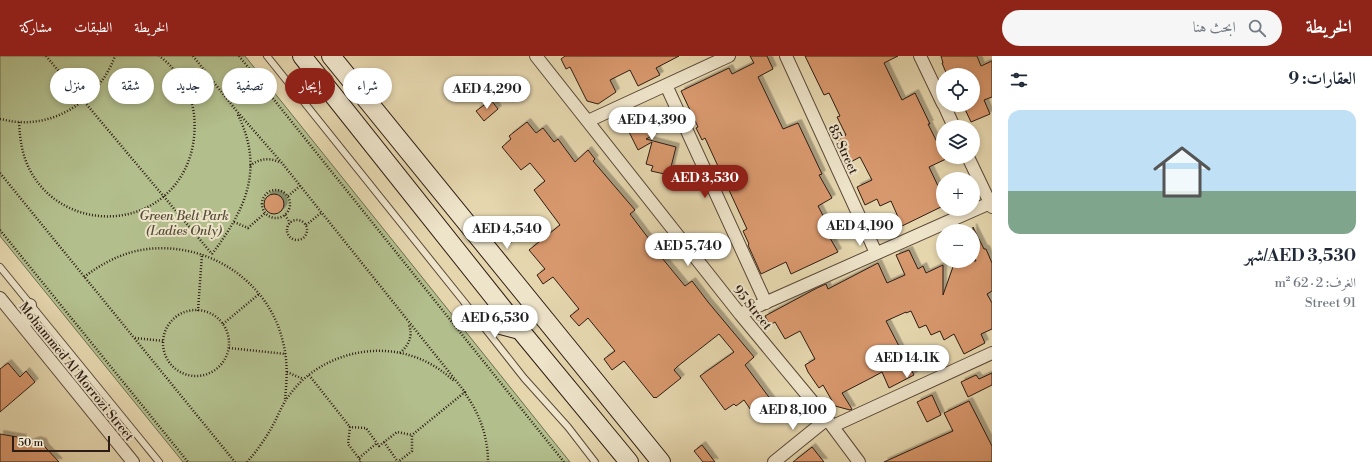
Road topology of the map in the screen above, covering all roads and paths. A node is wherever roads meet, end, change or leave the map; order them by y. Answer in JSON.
{"nodes":[{"id":1,"x":46,"y":56,"type":"edge"},
{"id":2,"x":115,"y":56,"type":"edge"},
{"id":3,"x":159,"y":56,"type":"edge"},
{"id":4,"x":193,"y":56,"type":"edge"},
{"id":5,"x":239,"y":56,"type":"edge"},
{"id":6,"x":267,"y":56,"type":"edge"},
{"id":7,"x":331,"y":56,"type":"edge"},
{"id":8,"x":536,"y":56,"type":"edge"},
{"id":9,"x":729,"y":56,"type":"edge"},
{"id":10,"x":786,"y":56,"type":"edge"},
{"id":11,"x":920,"y":56,"type":"edge"},
{"id":12,"x":307,"y":63,"type":"edge"},
{"id":13,"x":56,"y":68,"type":"edge"},
{"id":14,"x":343,"y":71,"type":"edge"},
{"id":15,"x":100,"y":83,"type":"edge"},
{"id":16,"x":666,"y":85,"type":"junction"},
{"id":17,"x":936,"y":89,"type":"edge"},
{"id":18,"x":343,"y":93,"type":"edge"},
{"id":19,"x":79,"y":104,"type":"edge"},
{"id":20,"x":87,"y":104,"type":"edge"},
{"id":21,"x":369,"y":104,"type":"edge"},
{"id":22,"x":235,"y":109,"type":"junction"},
{"id":23,"x":0,"y":119,"type":"edge"},
{"id":24,"x":588,"y":121,"type":"junction"},
{"id":25,"x":19,"y":122,"type":"junction"},
{"id":26,"x":282,"y":163,"type":"junction"},
{"id":27,"x":971,"y":164,"type":"edge"},
{"id":28,"x":250,"y":166,"type":"junction"},
{"id":29,"x":0,"y":174,"type":"edge"},
{"id":30,"x":300,"y":186,"type":"junction"},
{"id":31,"x":164,"y":196,"type":"junction"},
{"id":32,"x":288,"y":196,"type":"junction"},
{"id":33,"x":991,"y":205,"type":"edge"},
{"id":34,"x":265,"y":213,"type":"junction"},
{"id":35,"x":321,"y":213,"type":"junction"},
{"id":36,"x":284,"y":215,"type":"junction"},
{"id":37,"x":234,"y":222,"type":"junction"},
{"id":38,"x":290,"y":222,"type":"junction"},
{"id":39,"x":306,"y":225,"type":"junction"},
{"id":40,"x":0,"y":230,"type":"edge"},
{"id":41,"x":202,"y":254,"type":"junction"},
{"id":42,"x":212,"y":254,"type":"junction"},
{"id":43,"x":876,"y":254,"type":"junction"},
{"id":44,"x":209,"y":257,"type":"junction"},
{"id":45,"x":0,"y":267,"type":"edge"},
{"id":46,"x":84,"y":277,"type":"junction"},
{"id":47,"x":259,"y":294,"type":"junction"},
{"id":48,"x":0,"y":298,"type":"edge"},
{"id":49,"x":766,"y":303,"type":"junction"},
{"id":50,"x":30,"y":305,"type":"junction"},
{"id":51,"x":198,"y":311,"type":"junction"},
{"id":52,"x":740,"y":314,"type":"junction"},
{"id":53,"x":478,"y":319,"type":"junction"},
{"id":54,"x":407,"y":321,"type":"junction"},
{"id":55,"x":223,"y":324,"type":"junction"},
{"id":56,"x":24,"y":327,"type":"junction"},
{"id":57,"x":520,"y":330,"type":"junction"},
{"id":58,"x":135,"y":338,"type":"junction"},
{"id":59,"x":164,"y":340,"type":"junction"},
{"id":60,"x":229,"y":348,"type":"junction"},
{"id":61,"x":400,"y":353,"type":"junction"},
{"id":62,"x":992,"y":353,"type":"edge"},
{"id":63,"x":286,"y":354,"type":"junction"},
{"id":64,"x":287,"y":372,"type":"junction"},
{"id":65,"x":309,"y":375,"type":"junction"},
{"id":66,"x":304,"y":379,"type":"junction"},
{"id":67,"x":464,"y":392,"type":"junction"},
{"id":68,"x":285,"y":401,"type":"junction"},
{"id":69,"x":830,"y":422,"type":"junction"},
{"id":70,"x":350,"y":427,"type":"junction"},
{"id":71,"x":412,"y":435,"type":"junction"},
{"id":72,"x":384,"y":442,"type":"junction"},
{"id":73,"x":377,"y":443,"type":"junction"},
{"id":74,"x":617,"y":454,"type":"edge"},
{"id":75,"x":359,"y":458,"type":"junction"},
{"id":76,"x":133,"y":462,"type":"edge"},
{"id":77,"x":159,"y":462,"type":"edge"},
{"id":78,"x":188,"y":462,"type":"edge"},
{"id":79,"x":235,"y":462,"type":"edge"},
{"id":80,"x":246,"y":462,"type":"edge"},
{"id":81,"x":360,"y":462,"type":"edge"},
{"id":82,"x":398,"y":462,"type":"edge"},
{"id":83,"x":488,"y":462,"type":"edge"},
{"id":84,"x":564,"y":462,"type":"edge"},
{"id":85,"x":595,"y":462,"type":"edge"},
{"id":86,"x":630,"y":462,"type":"edge"},
{"id":87,"x":661,"y":462,"type":"edge"},
{"id":88,"x":774,"y":462,"type":"edge"},
{"id":89,"x":859,"y":462,"type":"edge"}],
"edges":[{"from":1,"to":13,"type":"path"},
{"from":2,"to":15,"type":"path"},
{"from":3,"to":31,"type":"path"},
{"from":4,"to":22,"type":"path"},
{"from":5,"to":84,"type":"path"},
{"from":6,"to":53,"type":"lane"},
{"from":7,"to":14,"type":"main road"},
{"from":8,"to":24,"type":"street","name":"95 Street"},
{"from":9,"to":16,"type":"street"},
{"from":10,"to":43,"type":"street","name":"85 Street"},
{"from":11,"to":17,"type":"street"},
{"from":12,"to":18,"type":"main road"},
{"from":12,"to":57,"type":"main road"},
{"from":16,"to":24,"type":"street"},
{"from":16,"to":49,"type":"street"},
{"from":19,"to":25,"type":"path"},
{"from":20,"to":31,"type":"path"},
{"from":21,"to":87,"type":"main road"},
{"from":22,"to":26,"type":"path"},
{"from":22,"to":28,"type":"path"},
{"from":23,"to":25,"type":"path"},
{"from":24,"to":52,"type":"street","name":"95 Street"},
{"from":25,"to":31,"type":"path"},
{"from":26,"to":28,"type":"path"},
{"from":26,"to":30,"type":"path"},
{"from":27,"to":33,"type":"street"},
{"from":28,"to":37,"type":"path"},
{"from":29,"to":46,"type":"path"},
{"from":30,"to":32,"type":"path"},
{"from":30,"to":35,"type":"path"},
{"from":31,"to":42,"type":"path"},
{"from":32,"to":34,"type":"path"},
{"from":32,"to":36,"type":"path"},
{"from":33,"to":43,"type":"street"},
{"from":34,"to":36,"type":"path"},
{"from":34,"to":37,"type":"path"},
{"from":35,"to":39,"type":"path"},
{"from":35,"to":54,"type":"path"},
{"from":36,"to":38,"type":"path"},
{"from":37,"to":42,"type":"path"},
{"from":38,"to":39,"type":"path"},
{"from":38,"to":39,"type":"path"},
{"from":40,"to":78,"type":"path"},
{"from":41,"to":44,"type":"path"},
{"from":41,"to":46,"type":"path"},
{"from":41,"to":51,"type":"path"},
{"from":42,"to":44,"type":"path"},
{"from":43,"to":49,"type":"street"},
{"from":44,"to":47,"type":"path"},
{"from":45,"to":50,"type":"lane"},
{"from":46,"to":58,"type":"path"},
{"from":47,"to":55,"type":"path"},
{"from":47,"to":63,"type":"path"},
{"from":48,"to":56,"type":"street","name":"Mohammed Al Morrozi Street"},
{"from":49,"to":52,"type":"street"},
{"from":50,"to":56,"type":"street"},
{"from":50,"to":77,"type":"lane"},
{"from":51,"to":55,"type":"path"},
{"from":51,"to":59,"type":"path"},
{"from":52,"to":69,"type":"street","name":"95 Street"},
{"from":53,"to":57,"type":"main road"},
{"from":53,"to":85,"type":"lane"},
{"from":54,"to":61,"type":"path"},
{"from":54,"to":67,"type":"path"},
{"from":55,"to":60,"type":"path"},
{"from":56,"to":76,"type":"street","name":"Mohammed Al Morrozi Street"},
{"from":57,"to":74,"type":"main road"},
{"from":58,"to":59,"type":"path"},
{"from":58,"to":79,"type":"path"},
{"from":59,"to":60,"type":"path"},
{"from":60,"to":63,"type":"path"},
{"from":61,"to":65,"type":"path"},
{"from":61,"to":67,"type":"path"},
{"from":62,"to":69,"type":"street"},
{"from":63,"to":64,"type":"path"},
{"from":64,"to":66,"type":"path"},
{"from":64,"to":68,"type":"path"},
{"from":65,"to":66,"type":"path"},
{"from":65,"to":70,"type":"path"},
{"from":66,"to":68,"type":"path"},
{"from":67,"to":71,"type":"path"},
{"from":67,"to":83,"type":"path"},
{"from":68,"to":80,"type":"path"},
{"from":69,"to":88,"type":"street"},
{"from":69,"to":89,"type":"street","name":"95 Street"},
{"from":70,"to":73,"type":"path"},
{"from":70,"to":75,"type":"path"},
{"from":71,"to":72,"type":"path"},
{"from":71,"to":82,"type":"path"},
{"from":72,"to":73,"type":"path"},
{"from":72,"to":82,"type":"path"},
{"from":73,"to":75,"type":"path"},
{"from":74,"to":86,"type":"main road"},
{"from":75,"to":81,"type":"path"}]}
